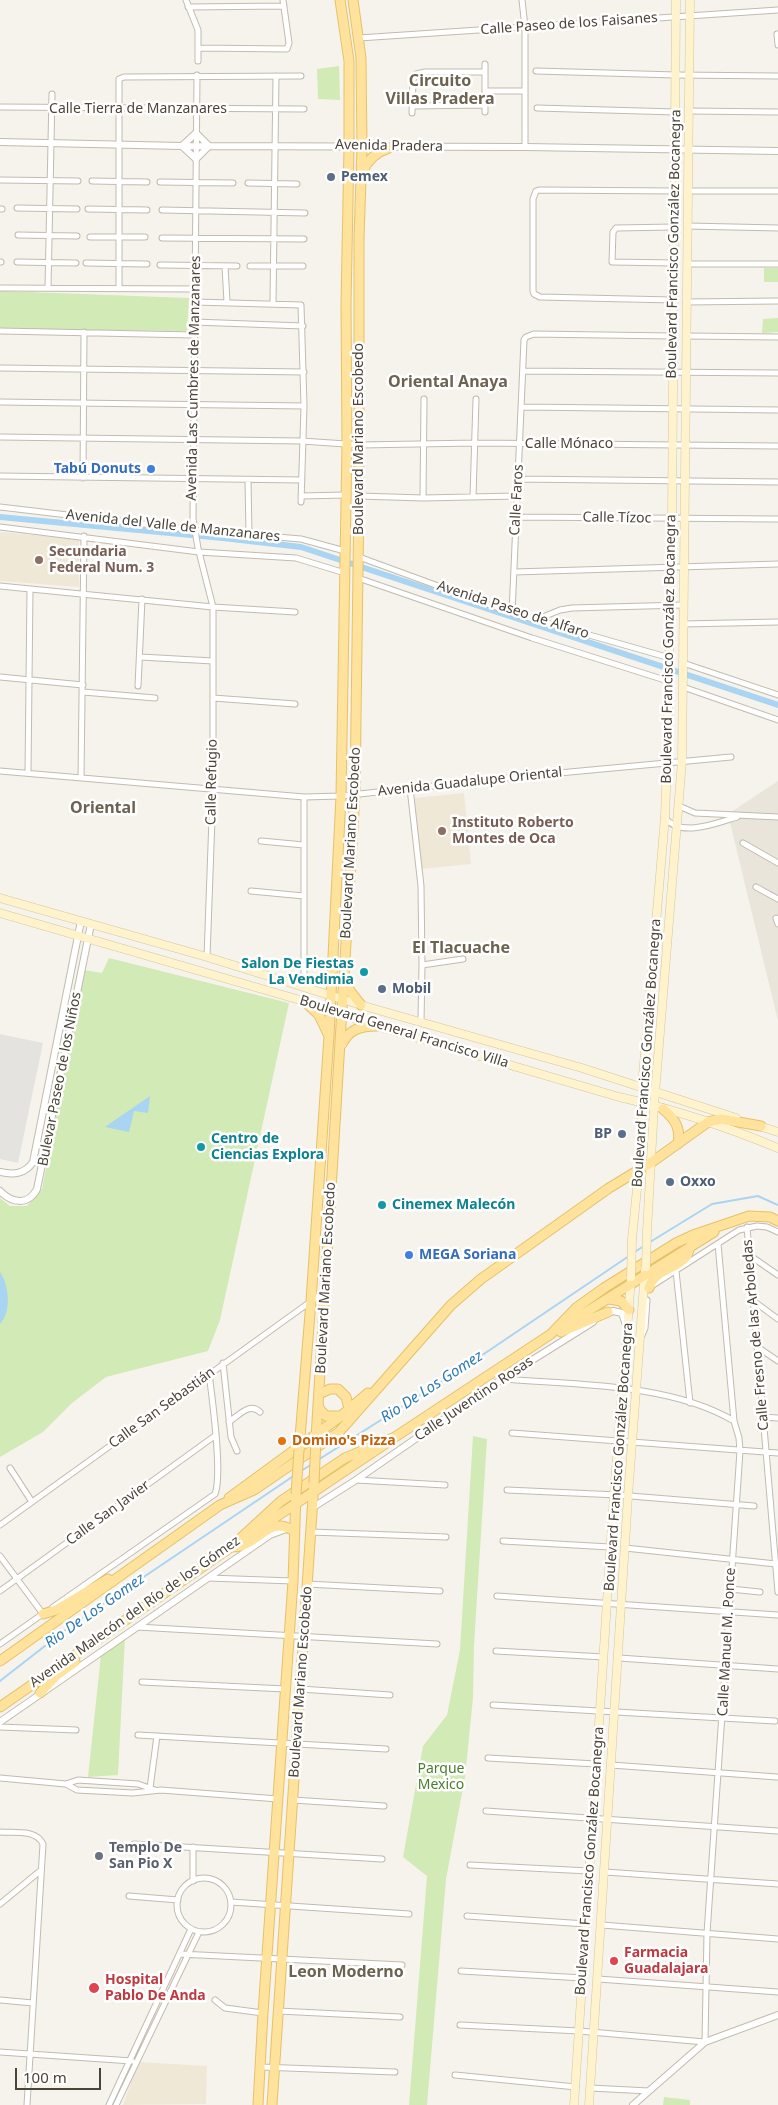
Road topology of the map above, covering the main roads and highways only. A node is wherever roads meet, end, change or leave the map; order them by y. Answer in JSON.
{"nodes":[{"id":1,"x":340,"y":0,"type":"edge"},
{"id":2,"x":353,"y":0,"type":"edge"},
{"id":3,"x":676,"y":0,"type":"edge"},
{"id":4,"x":690,"y":0,"type":"edge"},
{"id":5,"x":389,"y":148,"type":"road end"},
{"id":6,"x":360,"y":178,"type":"junction"},
{"id":7,"x":0,"y":898,"type":"edge"},
{"id":8,"x":0,"y":912,"type":"edge"},
{"id":9,"x":345,"y":978,"type":"junction"},
{"id":10,"x":331,"y":994,"type":"junction"},
{"id":11,"x":344,"y":999,"type":"junction"},
{"id":12,"x":305,"y":1002,"type":"junction"},
{"id":13,"x":362,"y":1005,"type":"junction"},
{"id":14,"x":330,"y":1009,"type":"junction"},
{"id":15,"x":343,"y":1015,"type":"junction"},
{"id":16,"x":377,"y":1026,"type":"junction"},
{"id":17,"x":329,"y":1036,"type":"junction"},
{"id":18,"x":340,"y":1049,"type":"junction"},
{"id":19,"x":643,"y":1076,"type":"junction"},
{"id":20,"x":629,"y":1084,"type":"junction"},
{"id":21,"x":643,"y":1089,"type":"junction"},
{"id":22,"x":655,"y":1093,"type":"junction"},
{"id":23,"x":643,"y":1102,"type":"junction"},
{"id":24,"x":654,"y":1106,"type":"junction"},
{"id":25,"x":663,"y":1109,"type":"junction"},
{"id":26,"x":708,"y":1122,"type":"junction"},
{"id":27,"x":761,"y":1126,"type":"junction"},
{"id":28,"x":778,"y":1132,"type":"edge"},
{"id":29,"x":678,"y":1144,"type":"junction"},
{"id":30,"x":778,"y":1148,"type":"edge"},
{"id":31,"x":652,"y":1162,"type":"junction"},
{"id":32,"x":639,"y":1170,"type":"junction"},
{"id":33,"x":733,"y":1221,"type":"junction"},
{"id":34,"x":778,"y":1221,"type":"edge"},
{"id":35,"x":691,"y":1245,"type":"junction"},
{"id":36,"x":314,"y":1246,"type":"junction"},
{"id":37,"x":326,"y":1255,"type":"junction"},
{"id":38,"x":645,"y":1271,"type":"junction"},
{"id":39,"x":631,"y":1280,"type":"junction"},
{"id":40,"x":649,"y":1288,"type":"road end"},
{"id":41,"x":610,"y":1299,"type":"junction"},
{"id":42,"x":629,"y":1310,"type":"junction"},
{"id":43,"x":608,"y":1312,"type":"road end"},
{"id":44,"x":551,"y":1334,"type":"junction"},
{"id":45,"x":395,"y":1367,"type":"junction"},
{"id":46,"x":319,"y":1394,"type":"junction"},
{"id":47,"x":318,"y":1403,"type":"junction"},
{"id":48,"x":350,"y":1409,"type":"junction"},
{"id":49,"x":341,"y":1416,"type":"junction"},
{"id":50,"x":301,"y":1426,"type":"junction"},
{"id":51,"x":317,"y":1436,"type":"junction"},
{"id":52,"x":395,"y":1437,"type":"junction"},
{"id":53,"x":299,"y":1448,"type":"junction"},
{"id":54,"x":288,"y":1454,"type":"junction"},
{"id":55,"x":313,"y":1493,"type":"junction"},
{"id":56,"x":296,"y":1499,"type":"junction"},
{"id":57,"x":220,"y":1505,"type":"junction"},
{"id":58,"x":293,"y":1530,"type":"junction"},
{"id":59,"x":310,"y":1532,"type":"junction"},
{"id":60,"x":295,"y":1544,"type":"junction"},
{"id":61,"x":231,"y":1547,"type":"junction"},
{"id":62,"x":135,"y":1566,"type":"junction"},
{"id":63,"x":294,"y":1566,"type":"junction"},
{"id":64,"x":308,"y":1567,"type":"junction"},
{"id":65,"x":42,"y":1614,"type":"road end"},
{"id":66,"x":116,"y":1627,"type":"junction"},
{"id":67,"x":0,"y":1661,"type":"edge"},
{"id":68,"x":40,"y":1693,"type":"road end"},
{"id":69,"x":0,"y":1707,"type":"edge"},
{"id":70,"x":586,"y":1926,"type":"junction"},
{"id":71,"x":601,"y":1927,"type":"junction"},
{"id":72,"x":258,"y":2105,"type":"edge"},
{"id":73,"x":272,"y":2105,"type":"edge"},
{"id":74,"x":574,"y":2105,"type":"edge"},
{"id":75,"x":589,"y":2105,"type":"edge"}],
"edges":[{"from":1,"to":10,"type":"main road","name":"Boulevard Mariano Escobedo"},
{"from":2,"to":6,"type":"main road","name":"Boulevard Mariano Escobedo"},
{"from":3,"to":19,"type":"main road","name":"Boulevard Francisco González Bocanegra"},
{"from":4,"to":22,"type":"main road","name":"Boulevard Francisco González Bocanegra"},
{"from":5,"to":6,"type":"main road"},
{"from":6,"to":9,"type":"main road","name":"Boulevard Mariano Escobedo"},
{"from":7,"to":10,"type":"main road","name":"Boulevard General Francisco Villa"},
{"from":8,"to":12,"type":"main road","name":"Boulevard General Francisco Villa"},
{"from":9,"to":11,"type":"main road","name":"Boulevard Mariano Escobedo"},
{"from":9,"to":13,"type":"main road"},
{"from":10,"to":11,"type":"main road","name":"Boulevard General Francisco Villa"},
{"from":10,"to":14,"type":"main road","name":"Boulevard Mariano Escobedo"},
{"from":11,"to":13,"type":"main road","name":"Boulevard General Francisco Villa"},
{"from":11,"to":15,"type":"main road","name":"Boulevard Mariano Escobedo"},
{"from":12,"to":14,"type":"main road","name":"Boulevard General Francisco Villa"},
{"from":12,"to":17,"type":"main road"},
{"from":13,"to":20,"type":"main road","name":"Boulevard General Francisco Villa"},
{"from":14,"to":15,"type":"main road","name":"Boulevard General Francisco Villa"},
{"from":14,"to":17,"type":"main road","name":"Boulevard Mariano Escobedo"},
{"from":15,"to":16,"type":"main road","name":"Boulevard General Francisco Villa"},
{"from":15,"to":18,"type":"main road","name":"Boulevard Mariano Escobedo"},
{"from":16,"to":18,"type":"main road"},
{"from":16,"to":23,"type":"main road","name":"Boulevard General Francisco Villa"},
{"from":17,"to":36,"type":"main road","name":"Boulevard Mariano Escobedo"},
{"from":18,"to":37,"type":"main road","name":"Boulevard Mariano Escobedo"},
{"from":19,"to":20,"type":"main road"},
{"from":19,"to":21,"type":"main road","name":"Boulevard Francisco González Bocanegra"},
{"from":20,"to":21,"type":"main road","name":"Boulevard General Francisco Villa"},
{"from":21,"to":22,"type":"main road","name":"Boulevard General Francisco Villa"},
{"from":21,"to":23,"type":"main road","name":"Boulevard Francisco González Bocanegra"},
{"from":22,"to":24,"type":"main road","name":"Boulevard Francisco González Bocanegra"},
{"from":22,"to":27,"type":"main road","name":"Boulevard General Francisco Villa"},
{"from":23,"to":24,"type":"main road","name":"Boulevard General Francisco Villa"},
{"from":23,"to":32,"type":"main road","name":"Boulevard Francisco González Bocanegra"},
{"from":24,"to":25,"type":"main road","name":"Boulevard General Francisco Villa"},
{"from":24,"to":31,"type":"main road","name":"Boulevard Francisco González Bocanegra"},
{"from":25,"to":26,"type":"main road","name":"Boulevard General Francisco Villa"},
{"from":25,"to":29,"type":"main road"},
{"from":26,"to":27,"type":"main road"},
{"from":26,"to":29,"type":"main road"},
{"from":26,"to":30,"type":"main road","name":"Boulevard General Francisco Villa"},
{"from":27,"to":28,"type":"main road","name":"Boulevard General Francisco Villa"},
{"from":29,"to":31,"type":"main road"},
{"from":31,"to":32,"type":"main road"},
{"from":31,"to":38,"type":"main road","name":"Boulevard Francisco González Bocanegra","bridge":true},
{"from":32,"to":39,"type":"main road","name":"Boulevard Francisco González Bocanegra","bridge":true},
{"from":32,"to":45,"type":"main road"},
{"from":33,"to":34,"type":"main road","name":"Avenida Malecón del Río de los Gómez"},
{"from":33,"to":35,"type":"main road"},
{"from":33,"to":44,"type":"main road","name":"Avenida Malecón del Río de los Gómez"},
{"from":35,"to":38,"type":"main road"},
{"from":35,"to":40,"type":"main road"},
{"from":36,"to":37,"type":"main road"},
{"from":36,"to":50,"type":"main road","name":"Boulevard Mariano Escobedo"},
{"from":37,"to":46,"type":"main road","name":"Boulevard Mariano Escobedo"},
{"from":38,"to":39,"type":"main road"},
{"from":38,"to":71,"type":"main road","name":"Boulevard Francisco González Bocanegra"},
{"from":39,"to":41,"type":"main road"},
{"from":39,"to":42,"type":"main road","name":"Boulevard Francisco González Bocanegra"},
{"from":41,"to":42,"type":"main road"},
{"from":41,"to":44,"type":"main road"},
{"from":42,"to":70,"type":"main road","name":"Boulevard Francisco González Bocanegra"},
{"from":43,"to":44,"type":"main road"},
{"from":44,"to":52,"type":"main road","name":"Avenida Malecón del Río de los Gómez"},
{"from":45,"to":48,"type":"main road"},
{"from":45,"to":57,"type":"main road"},
{"from":46,"to":47,"type":"main road","name":"Boulevard Mariano Escobedo"},
{"from":46,"to":48,"type":"main road"},
{"from":47,"to":49,"type":"main road"},
{"from":47,"to":51,"type":"main road","name":"Boulevard Mariano Escobedo"},
{"from":48,"to":49,"type":"main road"},
{"from":49,"to":51,"type":"main road"},
{"from":50,"to":53,"type":"main road","name":"Boulevard Mariano Escobedo"},
{"from":50,"to":54,"type":"main road"},
{"from":51,"to":53,"type":"main road"},
{"from":51,"to":55,"type":"main road","name":"Boulevard Mariano Escobedo","bridge":true},
{"from":52,"to":55,"type":"main road"},
{"from":52,"to":61,"type":"main road","name":"Avenida Malecón del Río de los Gómez"},
{"from":53,"to":54,"type":"main road"},
{"from":53,"to":56,"type":"main road","name":"Boulevard Mariano Escobedo","bridge":true},
{"from":54,"to":57,"type":"main road"},
{"from":55,"to":56,"type":"main road"},
{"from":55,"to":59,"type":"main road","name":"Boulevard Mariano Escobedo"},
{"from":56,"to":58,"type":"main road","name":"Boulevard Mariano Escobedo"},
{"from":56,"to":61,"type":"main road"},
{"from":57,"to":62,"type":"main road"},
{"from":58,"to":60,"type":"main road","name":"Boulevard Mariano Escobedo"},
{"from":58,"to":61,"type":"main road"},
{"from":59,"to":60,"type":"main road"},
{"from":59,"to":64,"type":"main road","name":"Boulevard Mariano Escobedo"},
{"from":60,"to":63,"type":"main road","name":"Boulevard Mariano Escobedo"},
{"from":61,"to":66,"type":"main road","name":"Avenida Malecón del Río de los Gómez"},
{"from":62,"to":65,"type":"main road"},
{"from":62,"to":67,"type":"main road"},
{"from":63,"to":64,"type":"main road"},
{"from":63,"to":72,"type":"main road","name":"Boulevard Mariano Escobedo"},
{"from":64,"to":73,"type":"main road","name":"Boulevard Mariano Escobedo"},
{"from":66,"to":68,"type":"main road"},
{"from":66,"to":69,"type":"main road","name":"Avenida Malecón del Río de los Gómez"},
{"from":70,"to":71,"type":"main road"},
{"from":70,"to":74,"type":"main road","name":"Boulevard Francisco González Bocanegra"},
{"from":71,"to":75,"type":"main road","name":"Boulevard Francisco González Bocanegra"}]}
